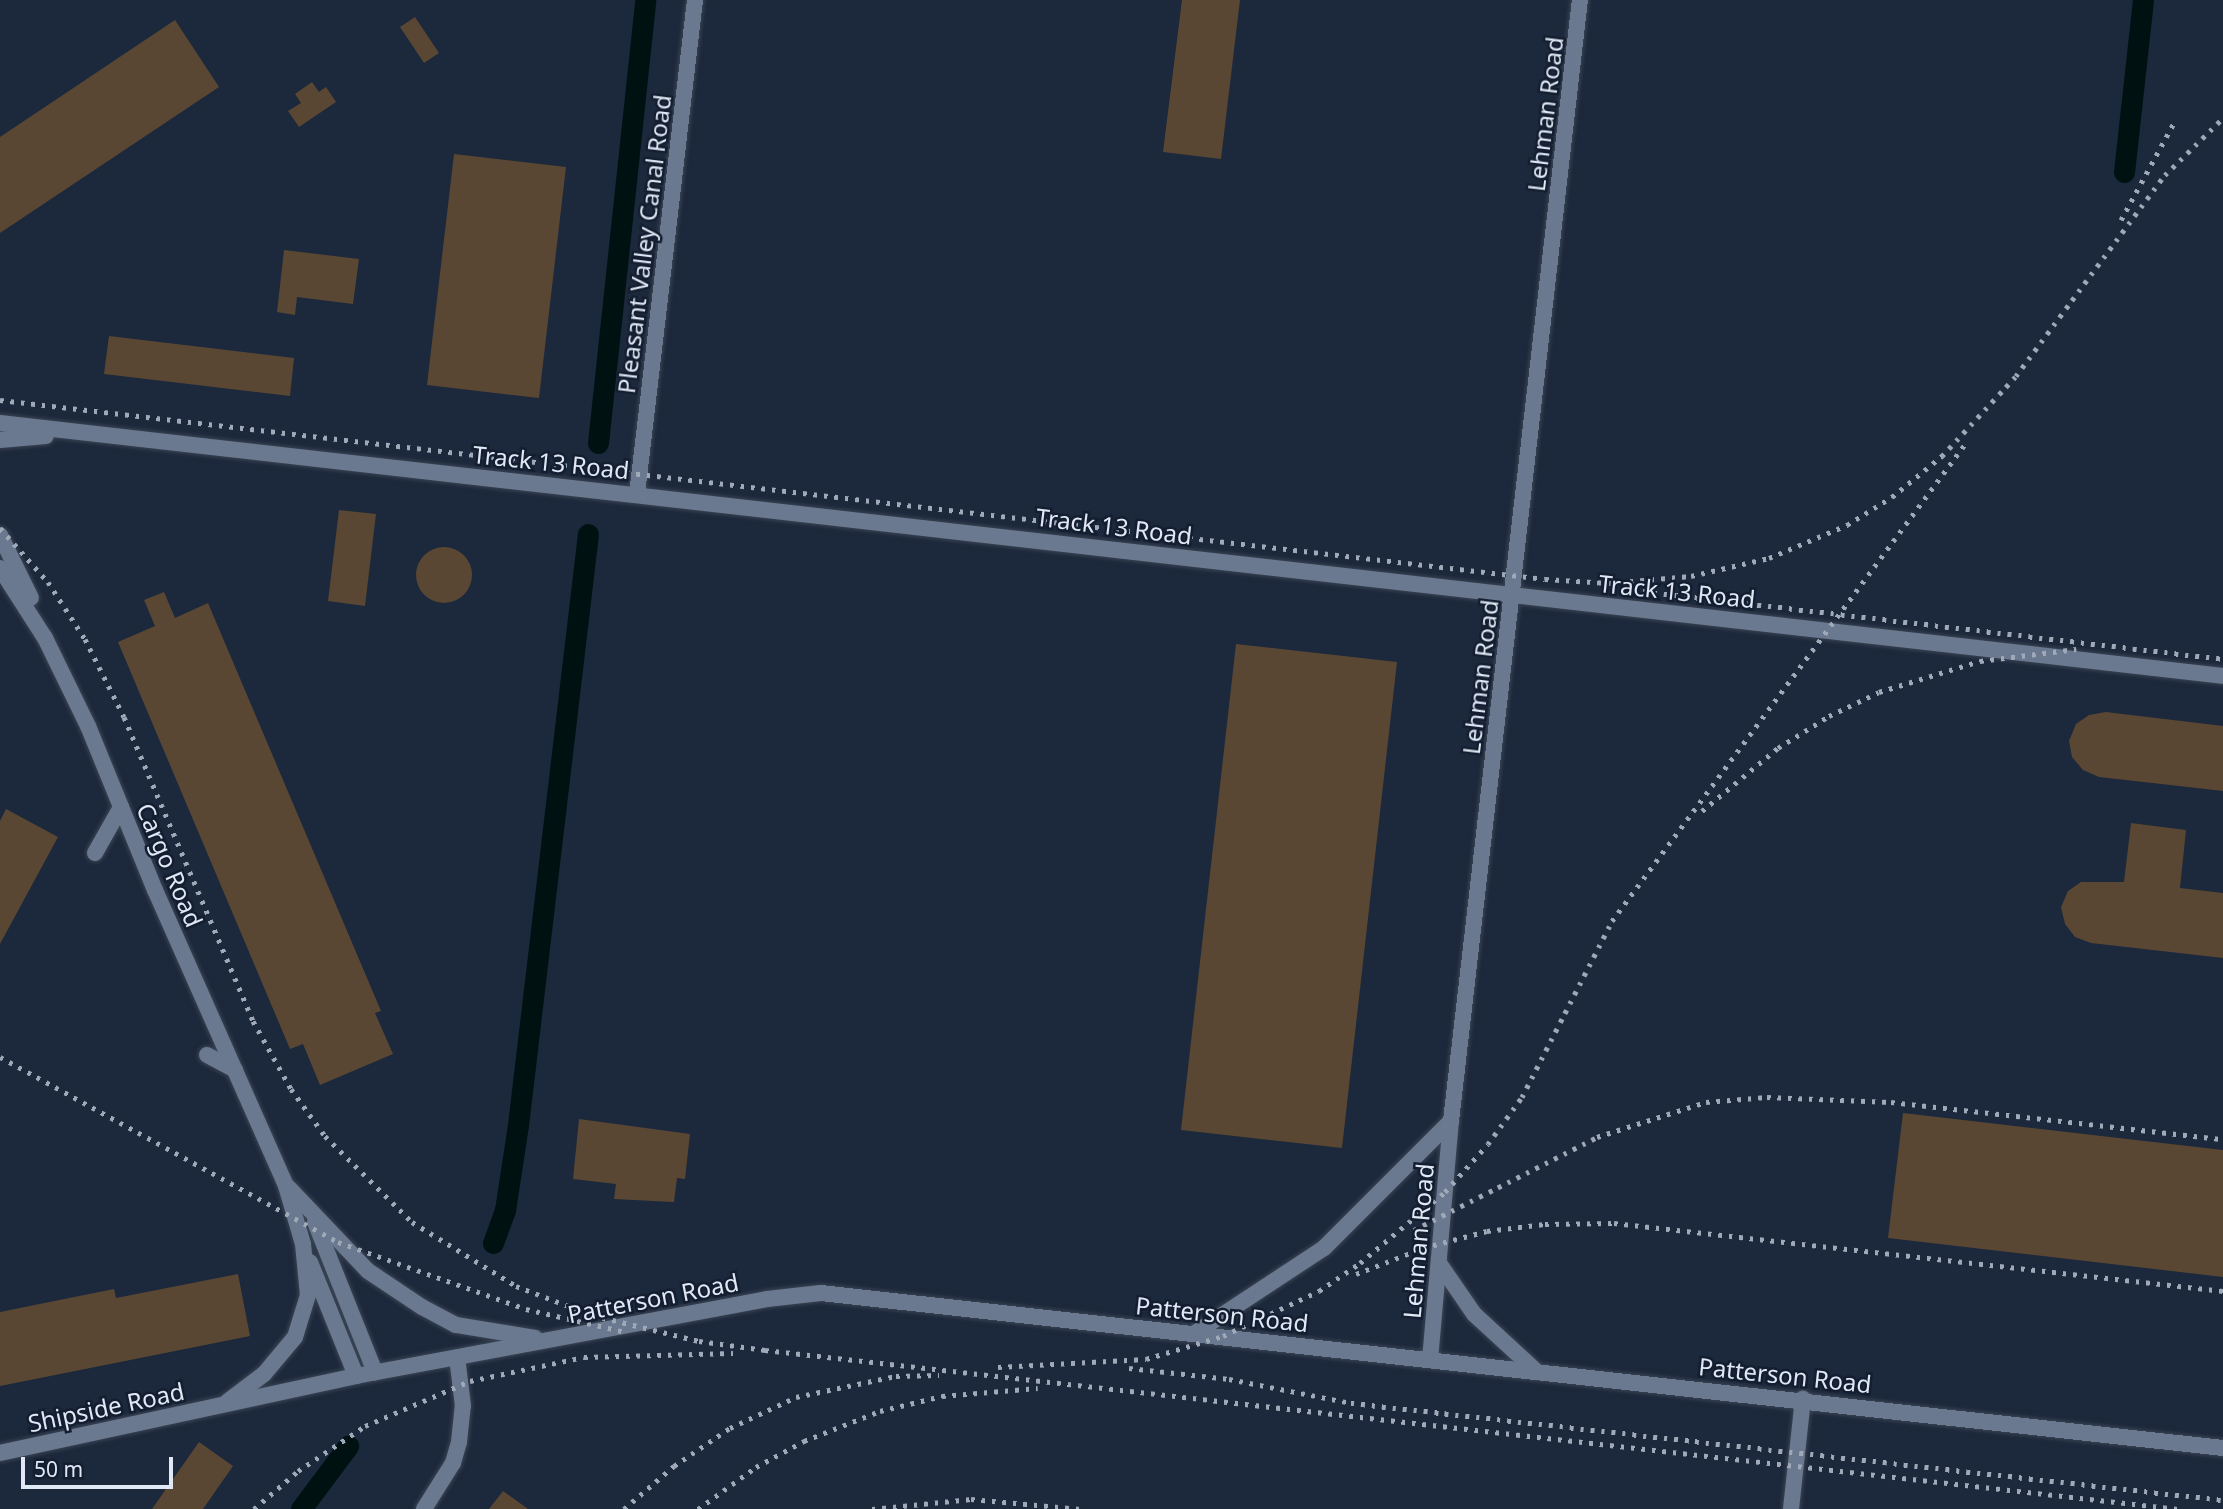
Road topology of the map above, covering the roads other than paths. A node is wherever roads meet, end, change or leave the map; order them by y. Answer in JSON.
{"nodes":[{"id":1,"x":695,"y":0,"type":"edge"},
{"id":2,"x":1580,"y":0,"type":"edge"},
{"id":3,"x":0,"y":423,"type":"edge"},
{"id":4,"x":85,"y":433,"type":"junction"},
{"id":5,"x":0,"y":434,"type":"edge"},
{"id":6,"x":57,"y":435,"type":"junction"},
{"id":7,"x":0,"y":440,"type":"edge"},
{"id":8,"x":637,"y":494,"type":"junction"},
{"id":9,"x":0,"y":535,"type":"edge"},
{"id":10,"x":0,"y":568,"type":"edge"},
{"id":11,"x":1513,"y":595,"type":"junction"},
{"id":12,"x":43,"y":634,"type":"junction"},
{"id":13,"x":2223,"y":676,"type":"edge"},
{"id":14,"x":121,"y":807,"type":"junction"},
{"id":15,"x":95,"y":853,"type":"dead end"},
{"id":16,"x":207,"y":1055,"type":"dead end"},
{"id":17,"x":235,"y":1070,"type":"junction"},
{"id":18,"x":1451,"y":1121,"type":"junction"},
{"id":19,"x":286,"y":1186,"type":"junction"},
{"id":20,"x":312,"y":1213,"type":"junction"},
{"id":21,"x":303,"y":1244,"type":"junction"},
{"id":22,"x":1439,"y":1263,"type":"junction"},
{"id":23,"x":1195,"y":1333,"type":"junction"},
{"id":24,"x":558,"y":1340,"type":"junction"},
{"id":25,"x":457,"y":1357,"type":"junction"},
{"id":26,"x":1430,"y":1360,"type":"junction"},
{"id":27,"x":1537,"y":1372,"type":"junction"},
{"id":28,"x":375,"y":1373,"type":"junction"},
{"id":29,"x":356,"y":1376,"type":"junction"},
{"id":30,"x":1803,"y":1399,"type":"junction"},
{"id":31,"x":222,"y":1405,"type":"junction"},
{"id":32,"x":2223,"y":1448,"type":"edge"},
{"id":33,"x":0,"y":1453,"type":"edge"},
{"id":34,"x":424,"y":1509,"type":"edge"},
{"id":35,"x":1791,"y":1509,"type":"edge"}],
"edges":[{"from":1,"to":8,"type":"street","name":"Pleasant Valley Canal Road"},
{"from":2,"to":11,"type":"street","name":"Lehman Road"},
{"from":3,"to":4,"type":"street","name":"Track 13 Road"},
{"from":4,"to":6,"type":"street"},
{"from":4,"to":8,"type":"street","name":"Track 13 Road"},
{"from":5,"to":6,"type":"street"},
{"from":6,"to":7,"type":"street"},
{"from":8,"to":11,"type":"street","name":"Track 13 Road"},
{"from":9,"to":12,"type":"street"},
{"from":10,"to":12,"type":"street","name":"Cargo Road"},
{"from":11,"to":13,"type":"street","name":"Track 13 Road"},
{"from":11,"to":18,"type":"street","name":"Lehman Road"},
{"from":12,"to":14,"type":"street","name":"Cargo Road"},
{"from":14,"to":15,"type":"street"},
{"from":14,"to":17,"type":"street","name":"Cargo Road"},
{"from":16,"to":17,"type":"street"},
{"from":17,"to":19,"type":"street","name":"Cargo Road"},
{"from":18,"to":22,"type":"street","name":"Lehman Road"},
{"from":18,"to":23,"type":"street"},
{"from":19,"to":20,"type":"street","name":"Cargo Road"},
{"from":19,"to":21,"type":"street","name":"Cargo Road"},
{"from":20,"to":24,"type":"street","name":"Cargo Road"},
{"from":20,"to":28,"type":"street"},
{"from":21,"to":29,"type":"street"},
{"from":21,"to":31,"type":"street","name":"Cargo Road"},
{"from":22,"to":26,"type":"street","name":"Lehman Road"},
{"from":22,"to":27,"type":"street"},
{"from":23,"to":24,"type":"street","name":"Patterson Road"},
{"from":23,"to":26,"type":"street","name":"Patterson Road"},
{"from":24,"to":25,"type":"street","name":"Patterson Road"},
{"from":25,"to":28,"type":"street","name":"Patterson Road"},
{"from":25,"to":34,"type":"street"},
{"from":26,"to":27,"type":"street","name":"Patterson Road"},
{"from":27,"to":30,"type":"street","name":"Patterson Road"},
{"from":28,"to":29,"type":"street","name":"Patterson Road"},
{"from":29,"to":31,"type":"street","name":"Patterson Road"},
{"from":30,"to":32,"type":"street","name":"Patterson Road"},
{"from":30,"to":35,"type":"street"},
{"from":31,"to":33,"type":"street","name":"Shipside Road"}]}
